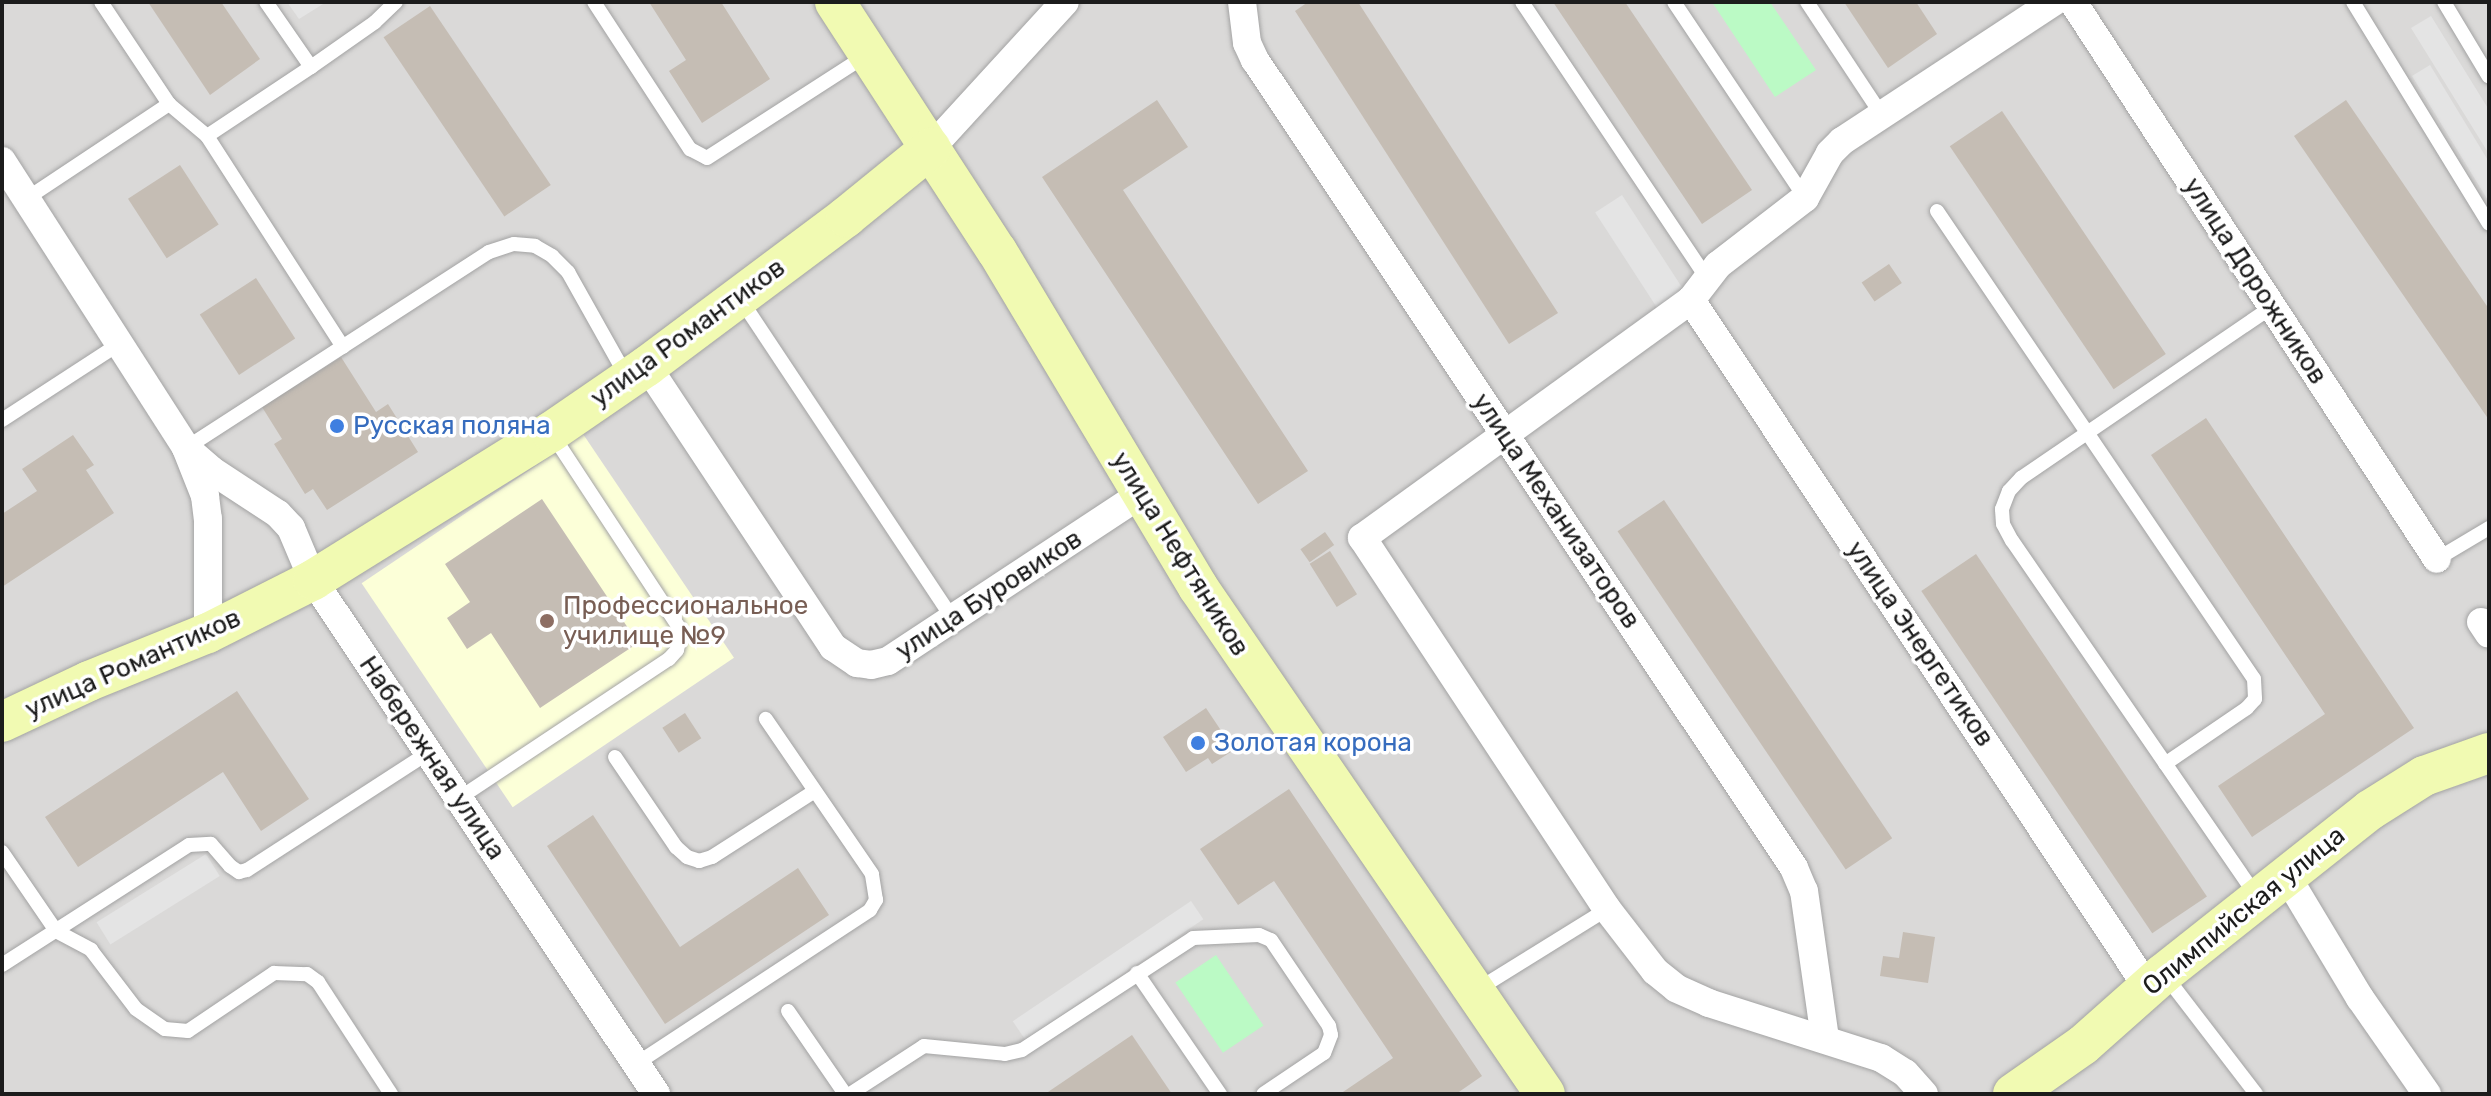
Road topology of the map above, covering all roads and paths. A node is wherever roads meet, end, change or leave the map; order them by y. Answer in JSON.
{"nodes":[{"id":1,"x":101,"y":2,"type":"edge"},
{"id":2,"x":266,"y":2,"type":"edge"},
{"id":3,"x":396,"y":2,"type":"edge"},
{"id":4,"x":594,"y":2,"type":"edge"},
{"id":5,"x":835,"y":2,"type":"edge"},
{"id":6,"x":1065,"y":2,"type":"edge"},
{"id":7,"x":1242,"y":2,"type":"edge"},
{"id":8,"x":1522,"y":2,"type":"edge"},
{"id":9,"x":1674,"y":2,"type":"edge"},
{"id":10,"x":1807,"y":2,"type":"edge"},
{"id":11,"x":2054,"y":2,"type":"edge"},
{"id":12,"x":2073,"y":2,"type":"edge"},
{"id":13,"x":2353,"y":2,"type":"edge"},
{"id":14,"x":2444,"y":2,"type":"edge"},
{"id":15,"x":869,"y":53,"type":"junction"},
{"id":16,"x":311,"y":67,"type":"junction"},
{"id":17,"x":2489,"y":77,"type":"edge"},
{"id":18,"x":169,"y":104,"type":"junction"},
{"id":19,"x":1881,"y":114,"type":"junction"},
{"id":20,"x":207,"y":136,"type":"junction"},
{"id":21,"x":931,"y":148,"type":"junction"},
{"id":22,"x":2,"y":161,"type":"edge"},
{"id":23,"x":1805,"y":198,"type":"junction"},
{"id":24,"x":26,"y":199,"type":"junction"},
{"id":25,"x":1937,"y":211,"type":"dead end"},
{"id":26,"x":2489,"y":224,"type":"edge"},
{"id":27,"x":1699,"y":289,"type":"junction"},
{"id":28,"x":739,"y":296,"type":"junction"},
{"id":29,"x":2272,"y":307,"type":"junction"},
{"id":30,"x":119,"y":344,"type":"junction"},
{"id":31,"x":343,"y":347,"type":"junction"},
{"id":32,"x":638,"y":372,"type":"junction"},
{"id":33,"x":2,"y":420,"type":"edge"},
{"id":34,"x":551,"y":432,"type":"junction"},
{"id":35,"x":2088,"y":435,"type":"junction"},
{"id":36,"x":1506,"y":437,"type":"junction"},
{"id":37,"x":186,"y":448,"type":"junction"},
{"id":38,"x":1141,"y":494,"type":"junction"},
{"id":39,"x":2489,"y":528,"type":"edge"},
{"id":40,"x":2437,"y":559,"type":"joint"},
{"id":41,"x":313,"y":580,"type":"junction"},
{"id":42,"x":953,"y":619,"type":"junction"},
{"id":43,"x":208,"y":633,"type":"junction"},
{"id":44,"x":766,"y":719,"type":"dead end"},
{"id":45,"x":2,"y":722,"type":"edge"},
{"id":46,"x":428,"y":753,"type":"junction"},
{"id":47,"x":2489,"y":753,"type":"edge"},
{"id":48,"x":615,"y":757,"type":"dead end"},
{"id":49,"x":2165,"y":764,"type":"junction"},
{"id":50,"x":815,"y":791,"type":"junction"},
{"id":51,"x":458,"y":799,"type":"junction"},
{"id":52,"x":2,"y":852,"type":"edge"},
{"id":53,"x":2272,"y":886,"type":"junction"},
{"id":54,"x":1607,"y":909,"type":"junction"},
{"id":55,"x":56,"y":931,"type":"junction"},
{"id":56,"x":2,"y":965,"type":"edge"},
{"id":57,"x":1137,"y":973,"type":"junction"},
{"id":58,"x":2156,"y":981,"type":"junction"},
{"id":59,"x":1473,"y":993,"type":"junction"},
{"id":60,"x":788,"y":1011,"type":"dead end"},
{"id":61,"x":1825,"y":1038,"type":"junction"},
{"id":62,"x":636,"y":1064,"type":"junction"},
{"id":63,"x":391,"y":1094,"type":"edge"},
{"id":64,"x":656,"y":1094,"type":"edge"},
{"id":65,"x":848,"y":1094,"type":"edge"},
{"id":66,"x":1220,"y":1094,"type":"edge"},
{"id":67,"x":1263,"y":1094,"type":"edge"},
{"id":68,"x":1545,"y":1094,"type":"edge"},
{"id":69,"x":1924,"y":1094,"type":"edge"},
{"id":70,"x":2013,"y":1094,"type":"edge"},
{"id":71,"x":2256,"y":1094,"type":"edge"},
{"id":72,"x":2427,"y":1094,"type":"edge"}],
"edges":[{"from":1,"to":18,"type":"lane"},
{"from":2,"to":16,"type":"lane"},
{"from":3,"to":16,"type":"lane"},
{"from":4,"to":15,"type":"lane"},
{"from":5,"to":15,"type":"street","name":"улица Нефтяников"},
{"from":6,"to":21,"type":"street","name":"улица Романтиков"},
{"from":7,"to":36,"type":"street","name":"улица Механизаторов"},
{"from":8,"to":27,"type":"lane"},
{"from":9,"to":23,"type":"lane"},
{"from":10,"to":19,"type":"lane"},
{"from":11,"to":19,"type":"street"},
{"from":12,"to":29,"type":"street","name":"улица Дорожников"},
{"from":13,"to":26,"type":"lane"},
{"from":14,"to":17,"type":"lane"},
{"from":15,"to":21,"type":"street","name":"улица Нефтяников"},
{"from":16,"to":20,"type":"lane"},
{"from":18,"to":20,"type":"lane"},
{"from":18,"to":24,"type":"lane"},
{"from":19,"to":23,"type":"street"},
{"from":20,"to":31,"type":"lane"},
{"from":21,"to":28,"type":"street","name":"улица Романтиков"},
{"from":21,"to":38,"type":"street","name":"улица Нефтяников"},
{"from":22,"to":24,"type":"street","name":"Набережная улица"},
{"from":23,"to":27,"type":"street"},
{"from":24,"to":30,"type":"street","name":"Набережная улица"},
{"from":25,"to":35,"type":"lane"},
{"from":27,"to":36,"type":"street"},
{"from":27,"to":58,"type":"street","name":"улица Энергетиков"},
{"from":28,"to":32,"type":"street","name":"улица Романтиков"},
{"from":28,"to":42,"type":"lane"},
{"from":29,"to":35,"type":"lane"},
{"from":29,"to":40,"type":"street","name":"улица Дорожников"},
{"from":30,"to":33,"type":"lane"},
{"from":30,"to":37,"type":"street","name":"Набережная улица"},
{"from":31,"to":32,"type":"lane"},
{"from":31,"to":37,"type":"lane"},
{"from":32,"to":34,"type":"street","name":"улица Романтиков"},
{"from":32,"to":42,"type":"street","name":"улица Буровиков"},
{"from":34,"to":41,"type":"street","name":"улица Романтиков"},
{"from":34,"to":51,"type":"lane"},
{"from":35,"to":49,"type":"lane"},
{"from":35,"to":49,"type":"lane"},
{"from":36,"to":54,"type":"street"},
{"from":36,"to":61,"type":"street","name":"улица Механизаторов"},
{"from":37,"to":41,"type":"street","name":"Набережная улица"},
{"from":37,"to":43,"type":"street","name":"Набережная улица"},
{"from":38,"to":42,"type":"street","name":"улица Буровиков"},
{"from":38,"to":59,"type":"street","name":"улица Нефтяников"},
{"from":39,"to":40,"type":"lane"},
{"from":41,"to":43,"type":"street","name":"улица Романтиков"},
{"from":41,"to":46,"type":"street","name":"Набережная улица"},
{"from":43,"to":45,"type":"street","name":"улица Романтиков"},
{"from":44,"to":50,"type":"lane"},
{"from":46,"to":51,"type":"street","name":"Набережная улица"},
{"from":46,"to":55,"type":"lane"},
{"from":47,"to":53,"type":"street","name":"Олимпийская улица"},
{"from":48,"to":50,"type":"lane"},
{"from":49,"to":53,"type":"lane"},
{"from":50,"to":62,"type":"lane"},
{"from":51,"to":62,"type":"street","name":"Набережная улица"},
{"from":52,"to":55,"type":"lane"},
{"from":53,"to":58,"type":"street","name":"Олимпийская улица"},
{"from":53,"to":72,"type":"street"},
{"from":54,"to":59,"type":"lane"},
{"from":54,"to":61,"type":"street"},
{"from":55,"to":56,"type":"lane"},
{"from":55,"to":63,"type":"lane"},
{"from":57,"to":65,"type":"lane"},
{"from":57,"to":66,"type":"lane"},
{"from":57,"to":67,"type":"lane"},
{"from":58,"to":70,"type":"street","name":"Олимпийская улица"},
{"from":58,"to":71,"type":"lane"},
{"from":59,"to":68,"type":"street","name":"улица Нефтяников"},
{"from":60,"to":65,"type":"lane"},
{"from":61,"to":69,"type":"street"},
{"from":62,"to":64,"type":"street","name":"Набережная улица"}]}
